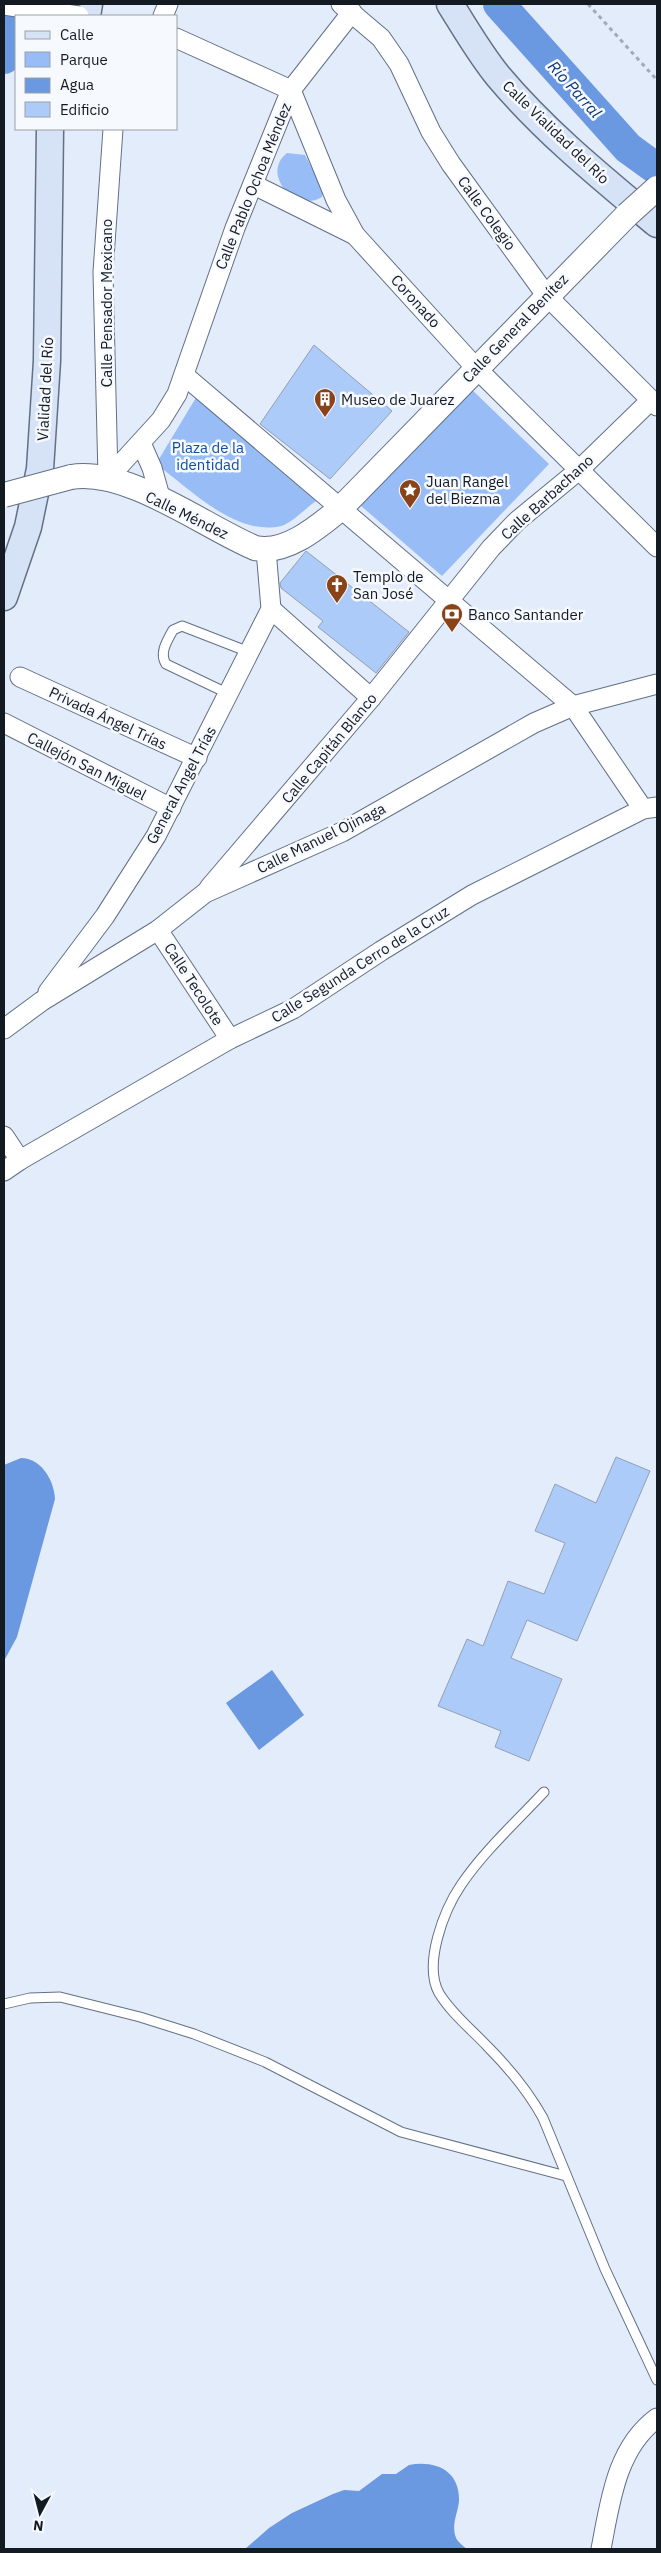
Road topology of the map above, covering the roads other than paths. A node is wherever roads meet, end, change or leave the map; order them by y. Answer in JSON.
{"nodes":[{"id":1,"x":450,"y":4,"type":"edge"},
{"id":2,"x":4,"y":5,"type":"edge"},
{"id":3,"x":347,"y":8,"type":"edge"},
{"id":4,"x":71,"y":15,"type":"edge"},
{"id":5,"x":178,"y":39,"type":"edge"},
{"id":6,"x":291,"y":90,"type":"junction"},
{"id":7,"x":50,"y":130,"type":"edge"},
{"id":8,"x":62,"y":130,"type":"edge"},
{"id":9,"x":113,"y":130,"type":"edge"},
{"id":10,"x":50,"y":175,"type":"junction"},
{"id":11,"x":254,"y":185,"type":"junction"},
{"id":12,"x":657,"y":188,"type":"edge"},
{"id":13,"x":657,"y":224,"type":"edge"},
{"id":14,"x":355,"y":235,"type":"junction"},
{"id":15,"x":546,"y":295,"type":"junction"},
{"id":16,"x":476,"y":368,"type":"junction"},
{"id":17,"x":185,"y":376,"type":"junction"},
{"id":18,"x":654,"y":403,"type":"edge"},
{"id":19,"x":141,"y":442,"type":"junction"},
{"id":20,"x":579,"y":470,"type":"junction"},
{"id":21,"x":108,"y":478,"type":"junction"},
{"id":22,"x":4,"y":495,"type":"edge"},
{"id":23,"x":161,"y":500,"type":"junction"},
{"id":24,"x":340,"y":509,"type":"junction"},
{"id":25,"x":657,"y":547,"type":"edge"},
{"id":26,"x":266,"y":550,"type":"junction"},
{"id":27,"x":4,"y":597,"type":"edge"},
{"id":28,"x":449,"y":600,"type":"junction"},
{"id":29,"x":272,"y":609,"type":"junction"},
{"id":30,"x":249,"y":652,"type":"junction"},
{"id":31,"x":20,"y":677,"type":"dead end"},
{"id":32,"x":657,"y":684,"type":"edge"},
{"id":33,"x":229,"y":694,"type":"junction"},
{"id":34,"x":371,"y":698,"type":"junction"},
{"id":35,"x":572,"y":706,"type":"junction"},
{"id":36,"x":4,"y":723,"type":"edge"},
{"id":37,"x":197,"y":758,"type":"junction"},
{"id":38,"x":170,"y":808,"type":"junction"},
{"id":39,"x":650,"y":808,"type":"edge"},
{"id":40,"x":206,"y":893,"type":"junction"},
{"id":41,"x":158,"y":930,"type":"junction"},
{"id":42,"x":42,"y":1001,"type":"junction"},
{"id":43,"x":4,"y":1029,"type":"edge"},
{"id":44,"x":230,"y":1039,"type":"junction"},
{"id":45,"x":4,"y":1136,"type":"edge"},
{"id":46,"x":20,"y":1160,"type":"junction"},
{"id":47,"x":4,"y":1171,"type":"edge"},
{"id":48,"x":544,"y":1792,"type":"dead end"},
{"id":49,"x":4,"y":2004,"type":"edge"},
{"id":50,"x":566,"y":2176,"type":"junction"},
{"id":51,"x":657,"y":2380,"type":"edge"},
{"id":52,"x":657,"y":2418,"type":"edge"},
{"id":53,"x":601,"y":2549,"type":"edge"}],
"edges":[{"from":1,"to":13,"type":"main road","name":"Calle Vialidad del Río"},
{"from":2,"to":4,"type":"street","bridge":true},
{"from":3,"to":6,"type":"street","name":"Calle Pablo Ochoa Méndez"},
{"from":3,"to":15,"type":"street","name":"Calle Colegio"},
{"from":5,"to":6,"type":"street"},
{"from":6,"to":11,"type":"street","name":"Calle Pablo Ochoa Méndez"},
{"from":6,"to":14,"type":"street","name":"Coronado"},
{"from":7,"to":10,"type":"main road","name":"Vialidad del Río"},
{"from":8,"to":10,"type":"main road","name":"Vialidad del Río"},
{"from":9,"to":21,"type":"street","name":"Calle Pensador Mexicano"},
{"from":10,"to":27,"type":"main road","name":"Vialidad del Río"},
{"from":11,"to":14,"type":"street","name":"Coronado"},
{"from":11,"to":17,"type":"street","name":"Calle Pablo Ochoa Méndez"},
{"from":12,"to":15,"type":"street","name":"Calle General Benítez","bridge":true},
{"from":14,"to":16,"type":"street","name":"Coronado"},
{"from":15,"to":16,"type":"street","name":"Calle General Benítez"},
{"from":15,"to":18,"type":"street","name":"Calle Colegio"},
{"from":16,"to":20,"type":"street","name":"Coronado"},
{"from":16,"to":24,"type":"street","name":"Calle General Benítez"},
{"from":17,"to":19,"type":"street","name":"Calle Pablo Ochoa Méndez"},
{"from":17,"to":24,"type":"street"},
{"from":18,"to":20,"type":"street","name":"Calle Barbachano"},
{"from":19,"to":21,"type":"street","name":"Calle Pablo Ochoa Méndez"},
{"from":19,"to":23,"type":"street"},
{"from":20,"to":25,"type":"street","name":"Coronado"},
{"from":20,"to":28,"type":"street","name":"Calle Barbachano"},
{"from":21,"to":22,"type":"street","name":"Calle Méndez","bridge":true},
{"from":21,"to":23,"type":"street","name":"Calle Méndez"},
{"from":23,"to":26,"type":"street","name":"Calle Méndez"},
{"from":24,"to":26,"type":"street","name":"Calle General Benítez"},
{"from":24,"to":28,"type":"street"},
{"from":26,"to":29,"type":"street"},
{"from":28,"to":34,"type":"street","name":"Calle Capitán Blanco"},
{"from":28,"to":35,"type":"street"},
{"from":29,"to":30,"type":"street","name":"General Angel Trías"},
{"from":29,"to":34,"type":"street"},
{"from":30,"to":33,"type":"street","name":"General Angel Trías"},
{"from":30,"to":33,"type":"lane"},
{"from":31,"to":37,"type":"street","name":"Privada Ángel Trías"},
{"from":32,"to":35,"type":"street","name":"Calle Manuel Ojinaga"},
{"from":33,"to":37,"type":"street","name":"General Angel Trías"},
{"from":34,"to":40,"type":"street","name":"Calle Capitán Blanco"},
{"from":35,"to":39,"type":"street"},
{"from":35,"to":40,"type":"street","name":"Calle Manuel Ojinaga"},
{"from":36,"to":38,"type":"street","name":"Callejón San Miguel"},
{"from":37,"to":38,"type":"street","name":"General Angel Trías"},
{"from":38,"to":42,"type":"street","name":"General Angel Trías"},
{"from":39,"to":44,"type":"street","name":"Calle Segunda Cerro de la Cruz"},
{"from":40,"to":41,"type":"street","name":"Calle Manuel Ojinaga"},
{"from":41,"to":42,"type":"street","name":"Calle Manuel Ojinaga"},
{"from":41,"to":44,"type":"street","name":"Calle Tecolote"},
{"from":42,"to":43,"type":"street","name":"Calle Manuel Ojinaga"},
{"from":44,"to":46,"type":"street","name":"Calle Segunda Cerro de la Cruz"},
{"from":45,"to":46,"type":"street"},
{"from":46,"to":47,"type":"street","name":"Calle Segunda Cerro de la Cruz"},
{"from":48,"to":50,"type":"lane"},
{"from":49,"to":50,"type":"lane"},
{"from":50,"to":51,"type":"lane"},
{"from":52,"to":53,"type":"street"}]}
